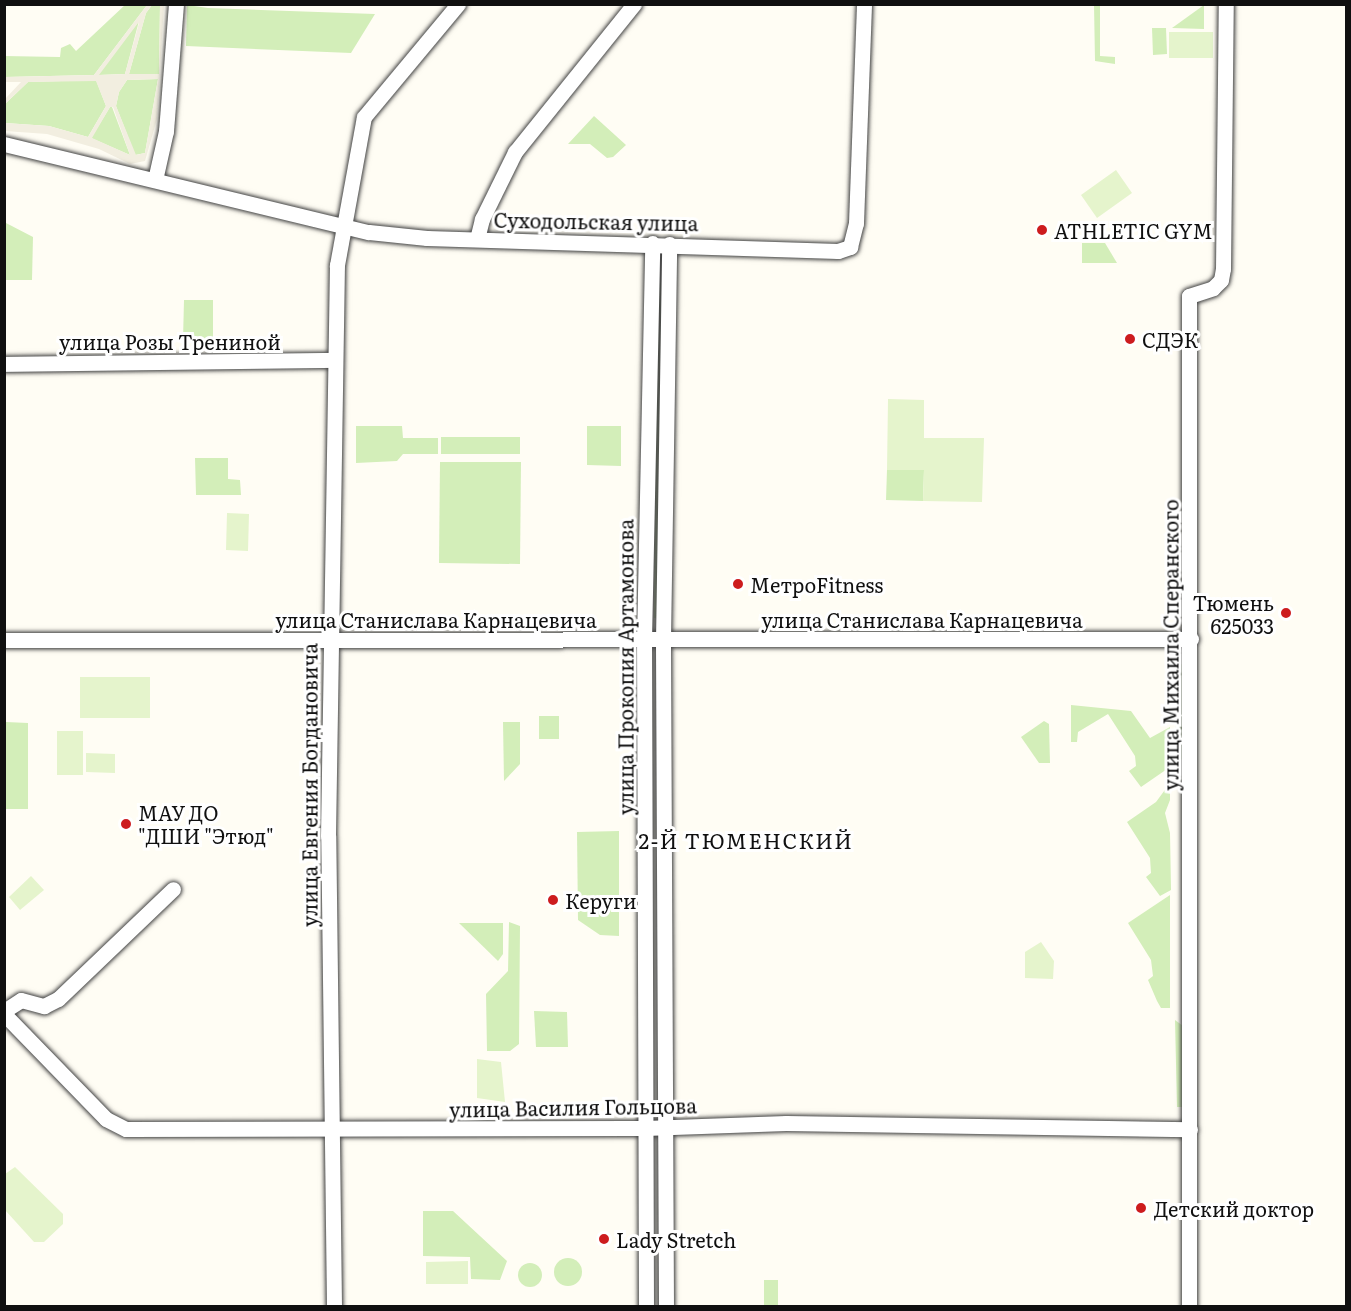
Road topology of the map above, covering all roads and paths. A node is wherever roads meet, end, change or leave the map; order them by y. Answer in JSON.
{"nodes":[{"id":1,"x":176,"y":4,"type":"edge"},
{"id":2,"x":458,"y":4,"type":"edge"},
{"id":3,"x":634,"y":4,"type":"edge"},
{"id":4,"x":864,"y":4,"type":"edge"},
{"id":5,"x":1226,"y":4,"type":"edge"},
{"id":6,"x":4,"y":144,"type":"edge"},
{"id":7,"x":155,"y":180,"type":"junction"},
{"id":8,"x":341,"y":228,"type":"junction"},
{"id":9,"x":477,"y":239,"type":"junction"},
{"id":10,"x":652,"y":243,"type":"junction"},
{"id":11,"x":669,"y":244,"type":"junction"},
{"id":12,"x":335,"y":360,"type":"junction"},
{"id":13,"x":4,"y":363,"type":"edge"},
{"id":14,"x":1191,"y":639,"type":"junction"},
{"id":15,"x":4,"y":640,"type":"edge"},
{"id":16,"x":330,"y":640,"type":"junction"},
{"id":17,"x":644,"y":640,"type":"junction"},
{"id":18,"x":663,"y":640,"type":"junction"},
{"id":19,"x":173,"y":889,"type":"dead end"},
{"id":20,"x":6,"y":1019,"type":"edge"},
{"id":21,"x":645,"y":1128,"type":"junction"},
{"id":22,"x":667,"y":1128,"type":"junction"},
{"id":23,"x":1190,"y":1129,"type":"junction"},
{"id":24,"x":332,"y":1130,"type":"junction"},
{"id":25,"x":334,"y":1306,"type":"edge"},
{"id":26,"x":646,"y":1306,"type":"edge"},
{"id":27,"x":666,"y":1306,"type":"edge"},
{"id":28,"x":1189,"y":1306,"type":"edge"}],
"edges":[{"from":1,"to":7,"type":"street"},
{"from":2,"to":8,"type":"street"},
{"from":3,"to":9,"type":"street"},
{"from":4,"to":11,"type":"street","name":"Суходольская улица"},
{"from":5,"to":14,"type":"street","name":"улица Михаила Сперанского"},
{"from":6,"to":7,"type":"street","name":"Суходольская улица"},
{"from":7,"to":8,"type":"street","name":"Суходольская улица"},
{"from":8,"to":9,"type":"street","name":"Суходольская улица"},
{"from":8,"to":12,"type":"street","name":"улица Евгения Богдановича"},
{"from":9,"to":10,"type":"street","name":"Суходольская улица"},
{"from":10,"to":11,"type":"street","name":"Суходольская улица"},
{"from":10,"to":17,"type":"street","name":"улица Прокопия Артамонова"},
{"from":11,"to":18,"type":"street","name":"улица Прокопия Артамонова"},
{"from":12,"to":13,"type":"street","name":"улица Розы Трениной"},
{"from":12,"to":16,"type":"street","name":"улица Евгения Богдановича"},
{"from":14,"to":18,"type":"street","name":"улица Станислава Карнацевича"},
{"from":14,"to":23,"type":"street","name":"улица Михаила Сперанского"},
{"from":15,"to":16,"type":"street","name":"улица Станислава Карнацевича"},
{"from":16,"to":17,"type":"street","name":"улица Станислава Карнацевича"},
{"from":16,"to":24,"type":"street","name":"улица Евгения Богдановича"},
{"from":17,"to":18,"type":"street","name":"улица Станислава Карнацевича"},
{"from":17,"to":21,"type":"street","name":"улица Прокопия Артамонова"},
{"from":18,"to":22,"type":"street","name":"улица Прокопия Артамонова"},
{"from":19,"to":20,"type":"street"},
{"from":20,"to":24,"type":"street","name":"улица Василия Гольцова"},
{"from":21,"to":22,"type":"street","name":"улица Василия Гольцова"},
{"from":21,"to":24,"type":"street","name":"улица Василия Гольцова"},
{"from":21,"to":26,"type":"street","name":"улица Прокопия Артамонова"},
{"from":22,"to":23,"type":"street","name":"улица Василия Гольцова"},
{"from":22,"to":27,"type":"street","name":"улица Прокопия Артамонова"},
{"from":23,"to":28,"type":"street","name":"улица Михаила Сперанского"},
{"from":24,"to":25,"type":"street","name":"улица Евгения Богдановича"}]}
